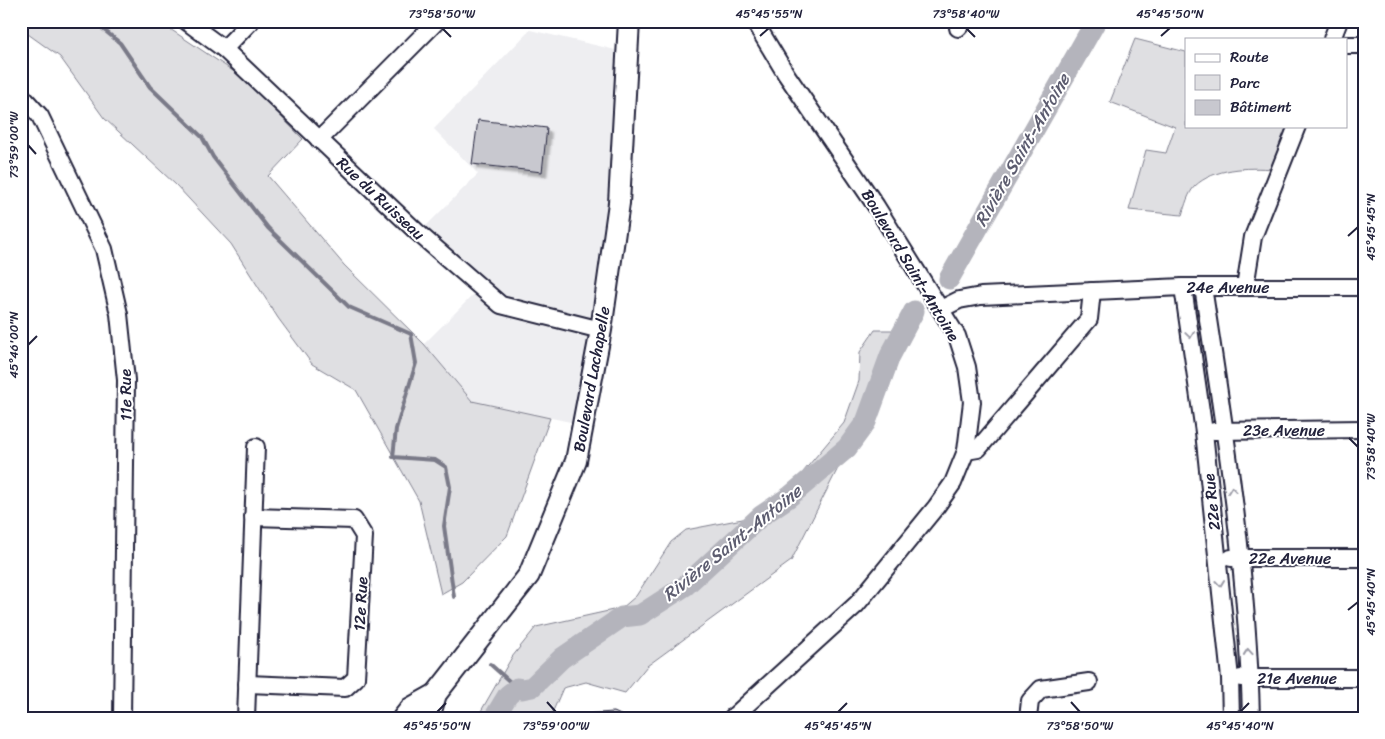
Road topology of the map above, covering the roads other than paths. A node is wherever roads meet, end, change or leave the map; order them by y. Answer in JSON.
{"nodes":[{"id":1,"x":186,"y":21,"type":"edge"},
{"id":2,"x":251,"y":21,"type":"edge"},
{"id":3,"x":437,"y":21,"type":"edge"},
{"id":4,"x":754,"y":21,"type":"edge"},
{"id":5,"x":1339,"y":21,"type":"edge"},
{"id":6,"x":629,"y":22,"type":"edge"},
{"id":7,"x":1332,"y":38,"type":"edge"},
{"id":8,"x":1348,"y":45,"type":"edge"},
{"id":9,"x":1364,"y":45,"type":"edge"},
{"id":10,"x":224,"y":49,"type":"junction"},
{"id":11,"x":21,"y":95,"type":"edge"},
{"id":12,"x":1296,"y":128,"type":"edge"},
{"id":13,"x":319,"y":140,"type":"junction"},
{"id":14,"x":1183,"y":287,"type":"junction"},
{"id":15,"x":1203,"y":287,"type":"junction"},
{"id":16,"x":1245,"y":287,"type":"junction"},
{"id":17,"x":1364,"y":287,"type":"edge"},
{"id":18,"x":1092,"y":291,"type":"junction"},
{"id":19,"x":941,"y":310,"type":"junction"},
{"id":20,"x":601,"y":330,"type":"junction"},
{"id":21,"x":1364,"y":429,"type":"edge"},
{"id":22,"x":1225,"y":430,"type":"junction"},
{"id":23,"x":1204,"y":432,"type":"junction"},
{"id":24,"x":256,"y":447,"type":"dead end"},
{"id":25,"x":966,"y":451,"type":"junction"},
{"id":26,"x":253,"y":517,"type":"junction"},
{"id":27,"x":1217,"y":557,"type":"junction"},
{"id":28,"x":1240,"y":558,"type":"junction"},
{"id":29,"x":1364,"y":558,"type":"edge"},
{"id":30,"x":1230,"y":678,"type":"junction"},
{"id":31,"x":1250,"y":678,"type":"junction"},
{"id":32,"x":1364,"y":678,"type":"edge"},
{"id":33,"x":1089,"y":682,"type":"dead end"},
{"id":34,"x":247,"y":684,"type":"junction"},
{"id":35,"x":436,"y":694,"type":"junction"},
{"id":36,"x":122,"y":718,"type":"edge"},
{"id":37,"x":246,"y":718,"type":"edge"},
{"id":38,"x":403,"y":718,"type":"edge"},
{"id":39,"x":429,"y":718,"type":"edge"},
{"id":40,"x":732,"y":718,"type":"edge"},
{"id":41,"x":1028,"y":718,"type":"edge"},
{"id":42,"x":1231,"y":718,"type":"edge"},
{"id":43,"x":1251,"y":718,"type":"edge"}],
"edges":[{"from":1,"to":10,"type":"street","name":"Rue du Ruisseau"},
{"from":2,"to":10,"type":"street"},
{"from":3,"to":13,"type":"street"},
{"from":4,"to":19,"type":"street","name":"Boulevard Saint-Antoine"},
{"from":5,"to":7,"type":"street"},
{"from":6,"to":20,"type":"main road","name":"Boulevard Lachapelle"},
{"from":8,"to":9,"type":"street"},
{"from":10,"to":13,"type":"street","name":"Rue du Ruisseau"},
{"from":11,"to":36,"type":"street","name":"11e Rue"},
{"from":12,"to":16,"type":"street"},
{"from":13,"to":20,"type":"street","name":"Rue du Ruisseau"},
{"from":14,"to":15,"type":"street","name":"24e Avenue"},
{"from":14,"to":18,"type":"street","name":"24e Avenue"},
{"from":14,"to":23,"type":"street","name":"22e Rue","one_way":true},
{"from":15,"to":16,"type":"street","name":"24e Avenue"},
{"from":15,"to":22,"type":"street","name":"22e Rue"},
{"from":16,"to":17,"type":"street","name":"24e Avenue"},
{"from":18,"to":19,"type":"street","name":"24e Avenue"},
{"from":18,"to":25,"type":"street"},
{"from":19,"to":25,"type":"street","name":"Boulevard Saint-Antoine"},
{"from":20,"to":35,"type":"main road","name":"Boulevard Lachapelle"},
{"from":21,"to":22,"type":"street","name":"23e Avenue"},
{"from":22,"to":23,"type":"street","name":"23e Avenue"},
{"from":28,"to":22,"type":"street","name":"22e Rue","one_way":true},
{"from":23,"to":27,"type":"street","name":"22e Rue"},
{"from":24,"to":26,"type":"street"},
{"from":25,"to":40,"type":"street","name":"Boulevard Saint-Antoine"},
{"from":26,"to":34,"type":"street"},
{"from":26,"to":34,"type":"street","name":"12e Rue"},
{"from":27,"to":28,"type":"street","name":"22e Avenue"},
{"from":27,"to":30,"type":"street","name":"22e Rue","one_way":true},
{"from":28,"to":29,"type":"street","name":"22e Avenue"},
{"from":31,"to":28,"type":"street","name":"22e Rue","one_way":true},
{"from":30,"to":31,"type":"street","name":"21e Avenue"},
{"from":30,"to":42,"type":"street","name":"22e Rue"},
{"from":31,"to":32,"type":"street","name":"21e Avenue"},
{"from":31,"to":43,"type":"street","name":"22e Rue"},
{"from":33,"to":41,"type":"street"},
{"from":34,"to":37,"type":"street"},
{"from":35,"to":38,"type":"main road","name":"Boulevard Lachapelle"},
{"from":35,"to":39,"type":"main road","name":"Boulevard Lachapelle"}]}
